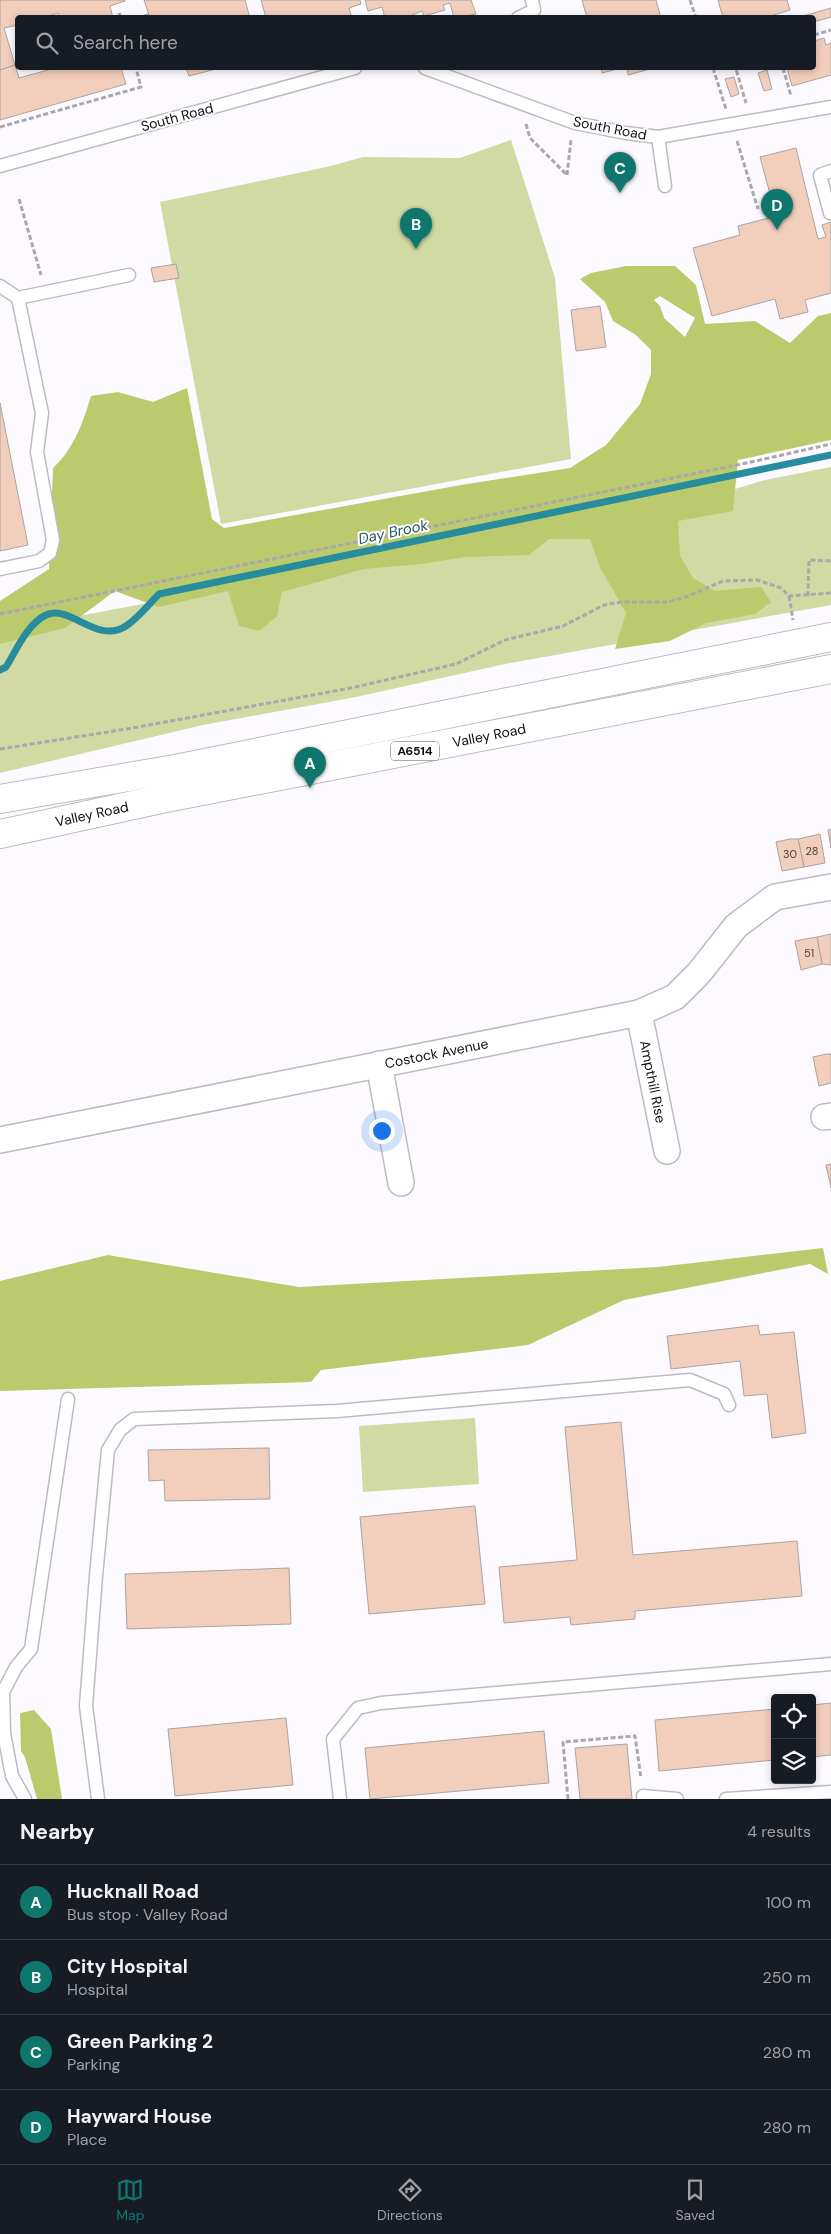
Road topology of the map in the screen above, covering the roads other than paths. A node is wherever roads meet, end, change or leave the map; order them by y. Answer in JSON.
{"nodes":[{"id":1,"x":532,"y":0,"type":"edge"},
{"id":2,"x":524,"y":15,"type":"edge"},
{"id":3,"x":348,"y":70,"type":"edge"},
{"id":4,"x":433,"y":70,"type":"edge"},
{"id":5,"x":831,"y":107,"type":"edge"},
{"id":6,"x":658,"y":137,"type":"junction"},
{"id":7,"x":0,"y":166,"type":"edge"},
{"id":8,"x":831,"y":171,"type":"edge"},
{"id":9,"x":665,"y":186,"type":"dead end"},
{"id":10,"x":830,"y":213,"type":"edge"},
{"id":11,"x":129,"y":275,"type":"dead end"},
{"id":12,"x":0,"y":286,"type":"edge"},
{"id":13,"x":18,"y":298,"type":"junction"},
{"id":14,"x":0,"y":569,"type":"edge"},
{"id":15,"x":831,"y":637,"type":"edge"},
{"id":16,"x":831,"y":669,"type":"edge"},
{"id":17,"x":0,"y":799,"type":"edge"},
{"id":18,"x":0,"y":834,"type":"edge"},
{"id":19,"x":831,"y":887,"type":"edge"},
{"id":20,"x":638,"y":1013,"type":"junction"},
{"id":21,"x":379,"y":1064,"type":"junction"},
{"id":22,"x":0,"y":1140,"type":"edge"},
{"id":23,"x":667,"y":1152,"type":"dead end"},
{"id":24,"x":401,"y":1183,"type":"dead end"},
{"id":25,"x":68,"y":1399,"type":"dead end"},
{"id":26,"x":729,"y":1405,"type":"dead end"},
{"id":27,"x":831,"y":1664,"type":"edge"},
{"id":28,"x":6,"y":1777,"type":"edge"},
{"id":29,"x":831,"y":1792,"type":"edge"},
{"id":30,"x":643,"y":1796,"type":"road end"},
{"id":31,"x":25,"y":1799,"type":"edge"},
{"id":32,"x":98,"y":1799,"type":"edge"},
{"id":33,"x":340,"y":1799,"type":"edge"},
{"id":34,"x":677,"y":1799,"type":"edge"},
{"id":35,"x":726,"y":1799,"type":"edge"}],
"edges":[{"from":1,"to":2,"type":"lane"},
{"from":3,"to":7,"type":"lane","name":"South Road"},
{"from":4,"to":6,"type":"lane","name":"South Road"},
{"from":5,"to":6,"type":"lane","name":"South Road"},
{"from":6,"to":9,"type":"lane"},
{"from":8,"to":10,"type":"lane"},
{"from":11,"to":13,"type":"lane"},
{"from":12,"to":13,"type":"lane"},
{"from":13,"to":14,"type":"lane"},
{"from":15,"to":17,"type":"highway","name":"Valley Road","number":"A6514"},
{"from":16,"to":18,"type":"highway","name":"Valley Road","number":"A6514"},
{"from":19,"to":20,"type":"street","name":"Costock Avenue"},
{"from":20,"to":21,"type":"street","name":"Costock Avenue"},
{"from":20,"to":23,"type":"street","name":"Ampthill Rise"},
{"from":21,"to":22,"type":"street","name":"Costock Avenue"},
{"from":21,"to":24,"type":"street"},
{"from":25,"to":28,"type":"lane"},
{"from":26,"to":32,"type":"lane"},
{"from":27,"to":33,"type":"lane"},
{"from":28,"to":31,"type":"lane"},
{"from":29,"to":35,"type":"lane"},
{"from":30,"to":34,"type":"lane"}]}
